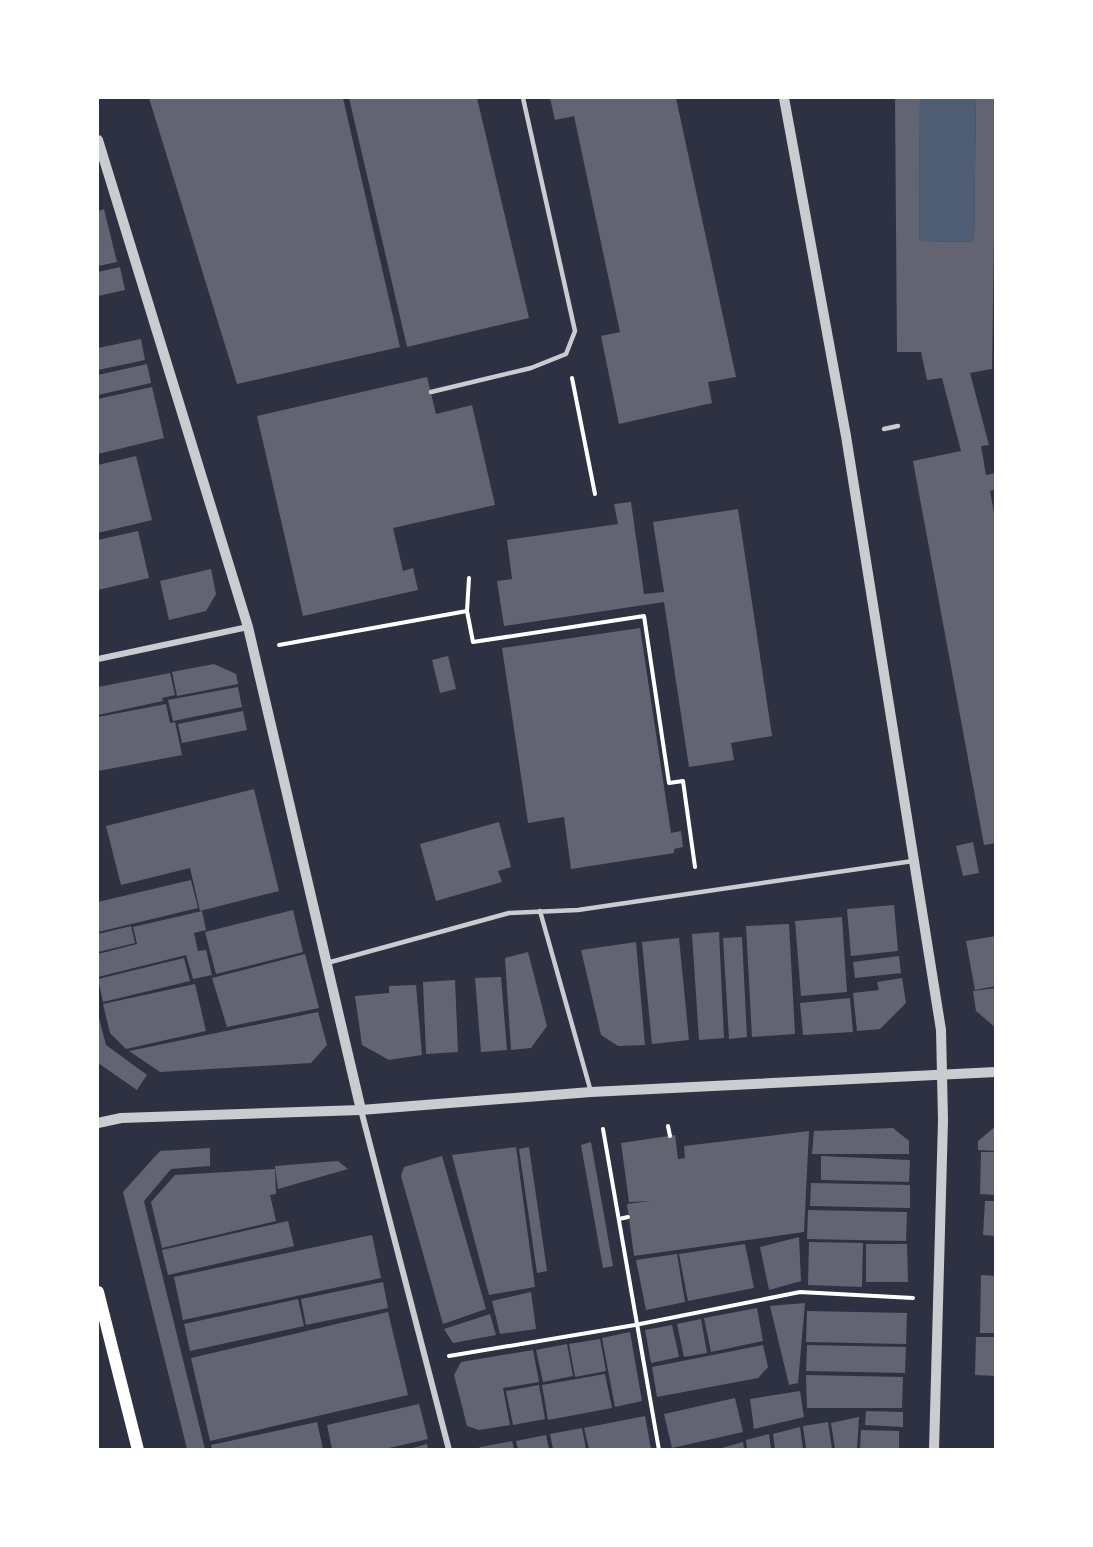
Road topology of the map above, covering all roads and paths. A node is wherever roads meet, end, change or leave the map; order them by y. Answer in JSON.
{"nodes":[{"id":1,"x":523,"y":98,"type":"edge"},
{"id":2,"x":784,"y":98,"type":"edge"},
{"id":3,"x":98,"y":140,"type":"edge"},
{"id":4,"x":566,"y":354,"type":"junction"},
{"id":5,"x":431,"y":392,"type":"dead end"},
{"id":6,"x":898,"y":426,"type":"dead end"},
{"id":7,"x":884,"y":429,"type":"dead end"},
{"id":8,"x":595,"y":494,"type":"dead end"},
{"id":9,"x":469,"y":578,"type":"dead end"},
{"id":10,"x":467,"y":611,"type":"junction"},
{"id":11,"x":248,"y":627,"type":"junction"},
{"id":12,"x":254,"y":651,"type":"junction"},
{"id":13,"x":98,"y":659,"type":"edge"},
{"id":14,"x":916,"y":860,"type":"junction"},
{"id":15,"x":695,"y":867,"type":"dead end"},
{"id":16,"x":540,"y":911,"type":"junction"},
{"id":17,"x":327,"y":963,"type":"junction"},
{"id":18,"x":996,"y":1072,"type":"edge"},
{"id":19,"x":943,"y":1075,"type":"junction"},
{"id":20,"x":591,"y":1092,"type":"junction"},
{"id":21,"x":361,"y":1110,"type":"junction"},
{"id":22,"x":98,"y":1123,"type":"edge"},
{"id":23,"x":668,"y":1126,"type":"dead end"},
{"id":24,"x":603,"y":1129,"type":"dead end"},
{"id":25,"x":670,"y":1136,"type":"dead end"},
{"id":26,"x":628,"y":1217,"type":"dead end"},
{"id":27,"x":619,"y":1219,"type":"junction"},
{"id":28,"x":98,"y":1292,"type":"edge"},
{"id":29,"x":938,"y":1299,"type":"junction"},
{"id":30,"x":635,"y":1325,"type":"junction"},
{"id":31,"x":426,"y":1359,"type":"junction"},
{"id":32,"x":138,"y":1449,"type":"edge"},
{"id":33,"x":449,"y":1449,"type":"edge"},
{"id":34,"x":659,"y":1449,"type":"edge"},
{"id":35,"x":934,"y":1449,"type":"edge"}],
"edges":[{"from":1,"to":4,"type":"lane"},
{"from":2,"to":14,"type":"street"},
{"from":3,"to":11,"type":"street"},
{"from":4,"to":5,"type":"lane"},
{"from":4,"to":8,"type":"path"},
{"from":6,"to":7,"type":"lane"},
{"from":9,"to":10,"type":"path"},
{"from":10,"to":12,"type":"path"},
{"from":10,"to":15,"type":"path"},
{"from":11,"to":12,"type":"street"},
{"from":11,"to":13,"type":"street"},
{"from":12,"to":17,"type":"street"},
{"from":14,"to":16,"type":"lane"},
{"from":14,"to":19,"type":"street"},
{"from":16,"to":17,"type":"lane"},
{"from":16,"to":20,"type":"lane"},
{"from":17,"to":21,"type":"street"},
{"from":18,"to":19,"type":"street"},
{"from":19,"to":20,"type":"street"},
{"from":19,"to":29,"type":"street"},
{"from":20,"to":21,"type":"street"},
{"from":21,"to":22,"type":"street"},
{"from":21,"to":31,"type":"street"},
{"from":23,"to":25,"type":"path"},
{"from":24,"to":27,"type":"path"},
{"from":26,"to":27,"type":"path"},
{"from":27,"to":30,"type":"path"},
{"from":28,"to":32,"type":"main road"},
{"from":29,"to":30,"type":"path"},
{"from":29,"to":35,"type":"street"},
{"from":30,"to":31,"type":"path"},
{"from":30,"to":34,"type":"path"},
{"from":31,"to":33,"type":"street"}]}
